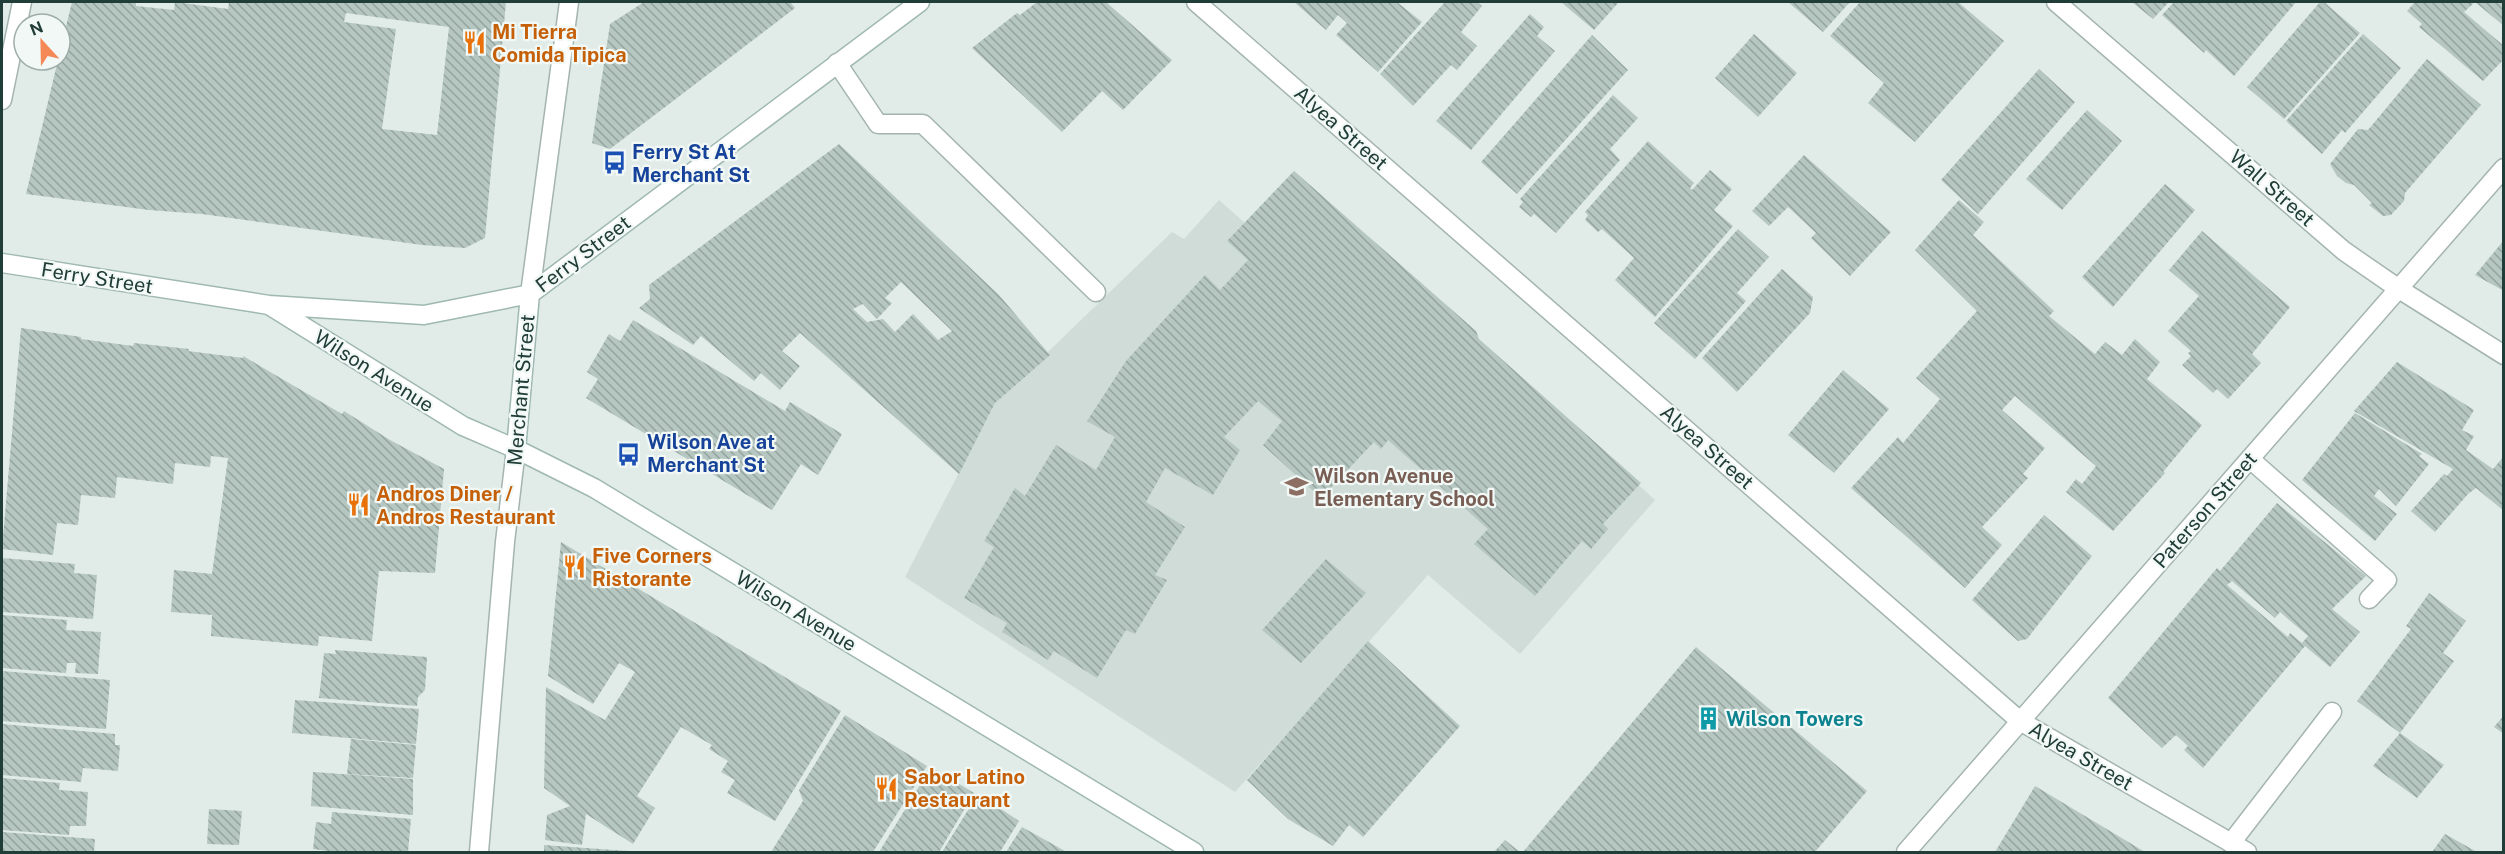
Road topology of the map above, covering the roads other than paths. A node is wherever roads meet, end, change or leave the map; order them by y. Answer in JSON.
{"nodes":[{"id":1,"x":22,"y":2,"type":"edge"},
{"id":2,"x":569,"y":2,"type":"edge"},
{"id":3,"x":920,"y":2,"type":"edge"},
{"id":4,"x":1196,"y":2,"type":"edge"},
{"id":5,"x":2056,"y":2,"type":"edge"},
{"id":6,"x":837,"y":63,"type":"junction"},
{"id":7,"x":2,"y":100,"type":"edge"},
{"id":8,"x":2504,"y":168,"type":"edge"},
{"id":9,"x":2,"y":263,"type":"edge"},
{"id":10,"x":2399,"y":289,"type":"junction"},
{"id":11,"x":1096,"y":292,"type":"dead end"},
{"id":12,"x":530,"y":294,"type":"junction"},
{"id":13,"x":269,"y":305,"type":"junction"},
{"id":14,"x":2504,"y":355,"type":"edge"},
{"id":15,"x":516,"y":449,"type":"junction"},
{"id":16,"x":2250,"y":459,"type":"junction"},
{"id":17,"x":2369,"y":599,"type":"dead end"},
{"id":18,"x":2332,"y":712,"type":"dead end"},
{"id":19,"x":2020,"y":721,"type":"junction"},
{"id":20,"x":2239,"y":848,"type":"edge"},
{"id":21,"x":479,"y":852,"type":"edge"},
{"id":22,"x":1194,"y":852,"type":"edge"},
{"id":23,"x":1906,"y":852,"type":"edge"}],
"edges":[{"from":1,"to":7,"type":"street"},
{"from":2,"to":12,"type":"street","name":"Merchant Street"},
{"from":3,"to":6,"type":"street","name":"Ferry Street"},
{"from":4,"to":19,"type":"street","name":"Alyea Street"},
{"from":5,"to":10,"type":"street","name":"Wall Street"},
{"from":6,"to":11,"type":"street"},
{"from":6,"to":12,"type":"street","name":"Ferry Street"},
{"from":8,"to":10,"type":"street","name":"Paterson Street"},
{"from":9,"to":13,"type":"street","name":"Ferry Street"},
{"from":10,"to":14,"type":"street","name":"Wall Street"},
{"from":10,"to":16,"type":"street","name":"Paterson Street"},
{"from":12,"to":13,"type":"street","name":"Ferry Street"},
{"from":12,"to":15,"type":"street","name":"Merchant Street"},
{"from":13,"to":15,"type":"street","name":"Wilson Avenue"},
{"from":15,"to":21,"type":"street","name":"Merchant Street"},
{"from":15,"to":22,"type":"street","name":"Wilson Avenue"},
{"from":16,"to":17,"type":"street"},
{"from":16,"to":19,"type":"street","name":"Paterson Street"},
{"from":18,"to":20,"type":"street"},
{"from":19,"to":20,"type":"street","name":"Alyea Street"},
{"from":19,"to":23,"type":"street","name":"Paterson Street"}]}
